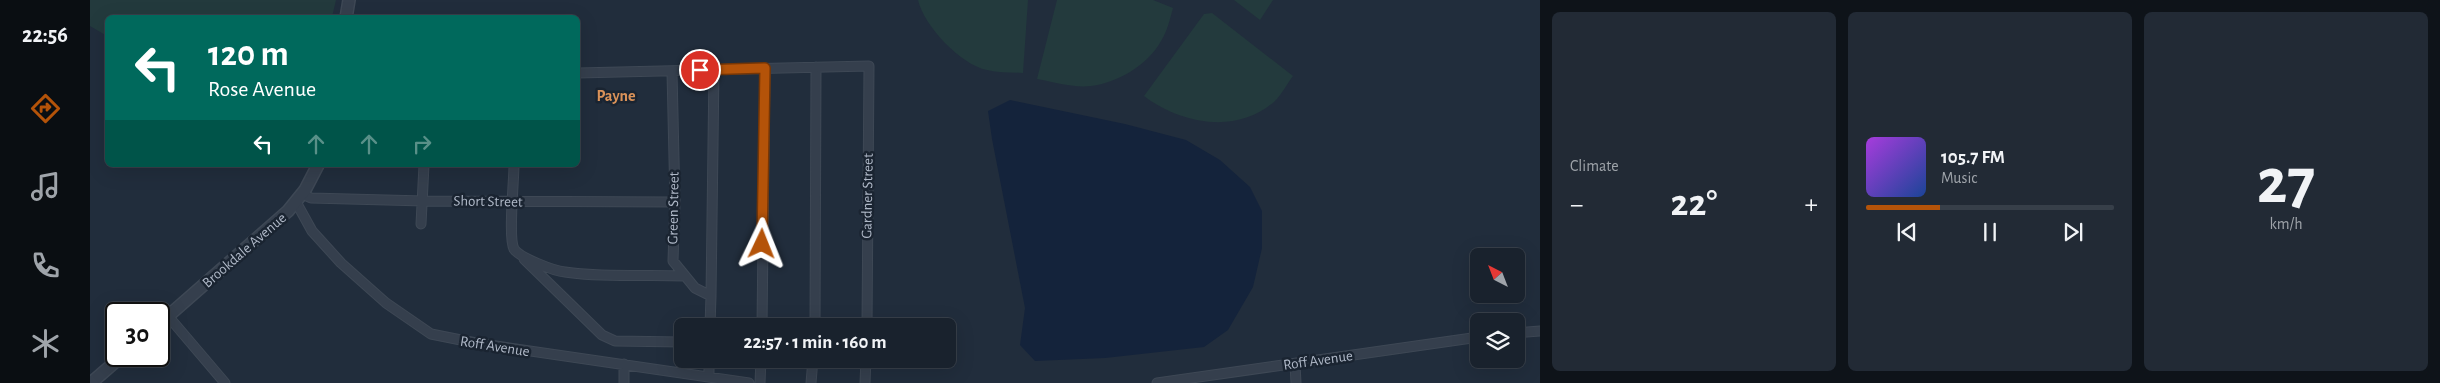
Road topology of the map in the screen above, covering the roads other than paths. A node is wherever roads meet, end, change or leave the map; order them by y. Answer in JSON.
{"nodes":[{"id":1,"x":349,"y":0,"type":"edge"},
{"id":2,"x":346,"y":15,"type":"edge"},
{"id":3,"x":816,"y":67,"type":"junction"},
{"id":4,"x":765,"y":68,"type":"junction"},
{"id":5,"x":714,"y":69,"type":"junction"},
{"id":6,"x":672,"y":72,"type":"junction"},
{"id":7,"x":580,"y":73,"type":"edge"},
{"id":8,"x":317,"y":167,"type":"edge"},
{"id":9,"x":424,"y":167,"type":"edge"},
{"id":10,"x":514,"y":167,"type":"edge"},
{"id":11,"x":299,"y":198,"type":"junction"},
{"id":12,"x":424,"y":201,"type":"junction"},
{"id":13,"x":514,"y":201,"type":"junction"},
{"id":14,"x":675,"y":202,"type":"junction"},
{"id":15,"x":421,"y":224,"type":"dead end"},
{"id":16,"x":517,"y":252,"type":"junction"},
{"id":17,"x":684,"y":276,"type":"junction"},
{"id":18,"x":711,"y":296,"type":"junction"},
{"id":19,"x":170,"y":314,"type":"edge"},
{"id":20,"x":170,"y":318,"type":"edge"},
{"id":21,"x":710,"y":318,"type":"edge"},
{"id":22,"x":762,"y":318,"type":"edge"},
{"id":23,"x":815,"y":318,"type":"edge"},
{"id":24,"x":866,"y":318,"type":"edge"},
{"id":25,"x":1540,"y":331,"type":"edge"},
{"id":26,"x":1525,"y":332,"type":"edge"},
{"id":27,"x":1470,"y":338,"type":"edge"},
{"id":28,"x":674,"y":342,"type":"edge"},
{"id":29,"x":624,"y":364,"type":"junction"},
{"id":30,"x":1294,"y":364,"type":"junction"},
{"id":31,"x":109,"y":367,"type":"edge"},
{"id":32,"x":709,"y":368,"type":"edge"},
{"id":33,"x":761,"y":368,"type":"edge"},
{"id":34,"x":812,"y":368,"type":"edge"},
{"id":35,"x":866,"y":368,"type":"edge"},
{"id":36,"x":709,"y":377,"type":"junction"},
{"id":37,"x":91,"y":383,"type":"edge"},
{"id":38,"x":225,"y":383,"type":"edge"},
{"id":39,"x":624,"y":383,"type":"edge"},
{"id":40,"x":749,"y":383,"type":"edge"},
{"id":41,"x":760,"y":383,"type":"edge"},
{"id":42,"x":811,"y":383,"type":"edge"},
{"id":43,"x":865,"y":383,"type":"edge"},
{"id":44,"x":1157,"y":383,"type":"edge"},
{"id":45,"x":1296,"y":383,"type":"edge"}],
"edges":[{"from":1,"to":2,"type":"street"},
{"from":3,"to":4,"type":"street"},
{"from":3,"to":23,"type":"street"},
{"from":3,"to":24,"type":"street","name":"Gardner Street"},
{"from":4,"to":5,"type":"street"},
{"from":4,"to":22,"type":"street"},
{"from":5,"to":6,"type":"street"},
{"from":5,"to":18,"type":"street"},
{"from":6,"to":7,"type":"street"},
{"from":6,"to":14,"type":"street","name":"Green Street"},
{"from":8,"to":11,"type":"street","name":"Brookdale Avenue"},
{"from":9,"to":12,"type":"street"},
{"from":10,"to":13,"type":"street"},
{"from":11,"to":12,"type":"street","name":"Short Street"},
{"from":11,"to":19,"type":"street","name":"Brookdale Avenue"},
{"from":11,"to":29,"type":"street","name":"Roff Avenue"},
{"from":12,"to":13,"type":"street","name":"Short Street"},
{"from":12,"to":15,"type":"street"},
{"from":13,"to":14,"type":"street","name":"Short Street"},
{"from":13,"to":16,"type":"street"},
{"from":14,"to":17,"type":"street","name":"Green Street"},
{"from":16,"to":17,"type":"street"},
{"from":16,"to":28,"type":"street"},
{"from":17,"to":18,"type":"street","name":"Green Street"},
{"from":18,"to":21,"type":"street"},
{"from":20,"to":38,"type":"street"},
{"from":25,"to":26,"type":"street"},
{"from":27,"to":30,"type":"street","name":"Roff Avenue"},
{"from":29,"to":36,"type":"street","name":"Roff Avenue"},
{"from":29,"to":39,"type":"street"},
{"from":30,"to":44,"type":"street","name":"Roff Avenue"},
{"from":30,"to":45,"type":"street"},
{"from":31,"to":37,"type":"street"},
{"from":32,"to":36,"type":"street"},
{"from":33,"to":41,"type":"street"},
{"from":34,"to":42,"type":"street"},
{"from":35,"to":43,"type":"street"},
{"from":36,"to":40,"type":"street","name":"Roff Avenue"}]}
